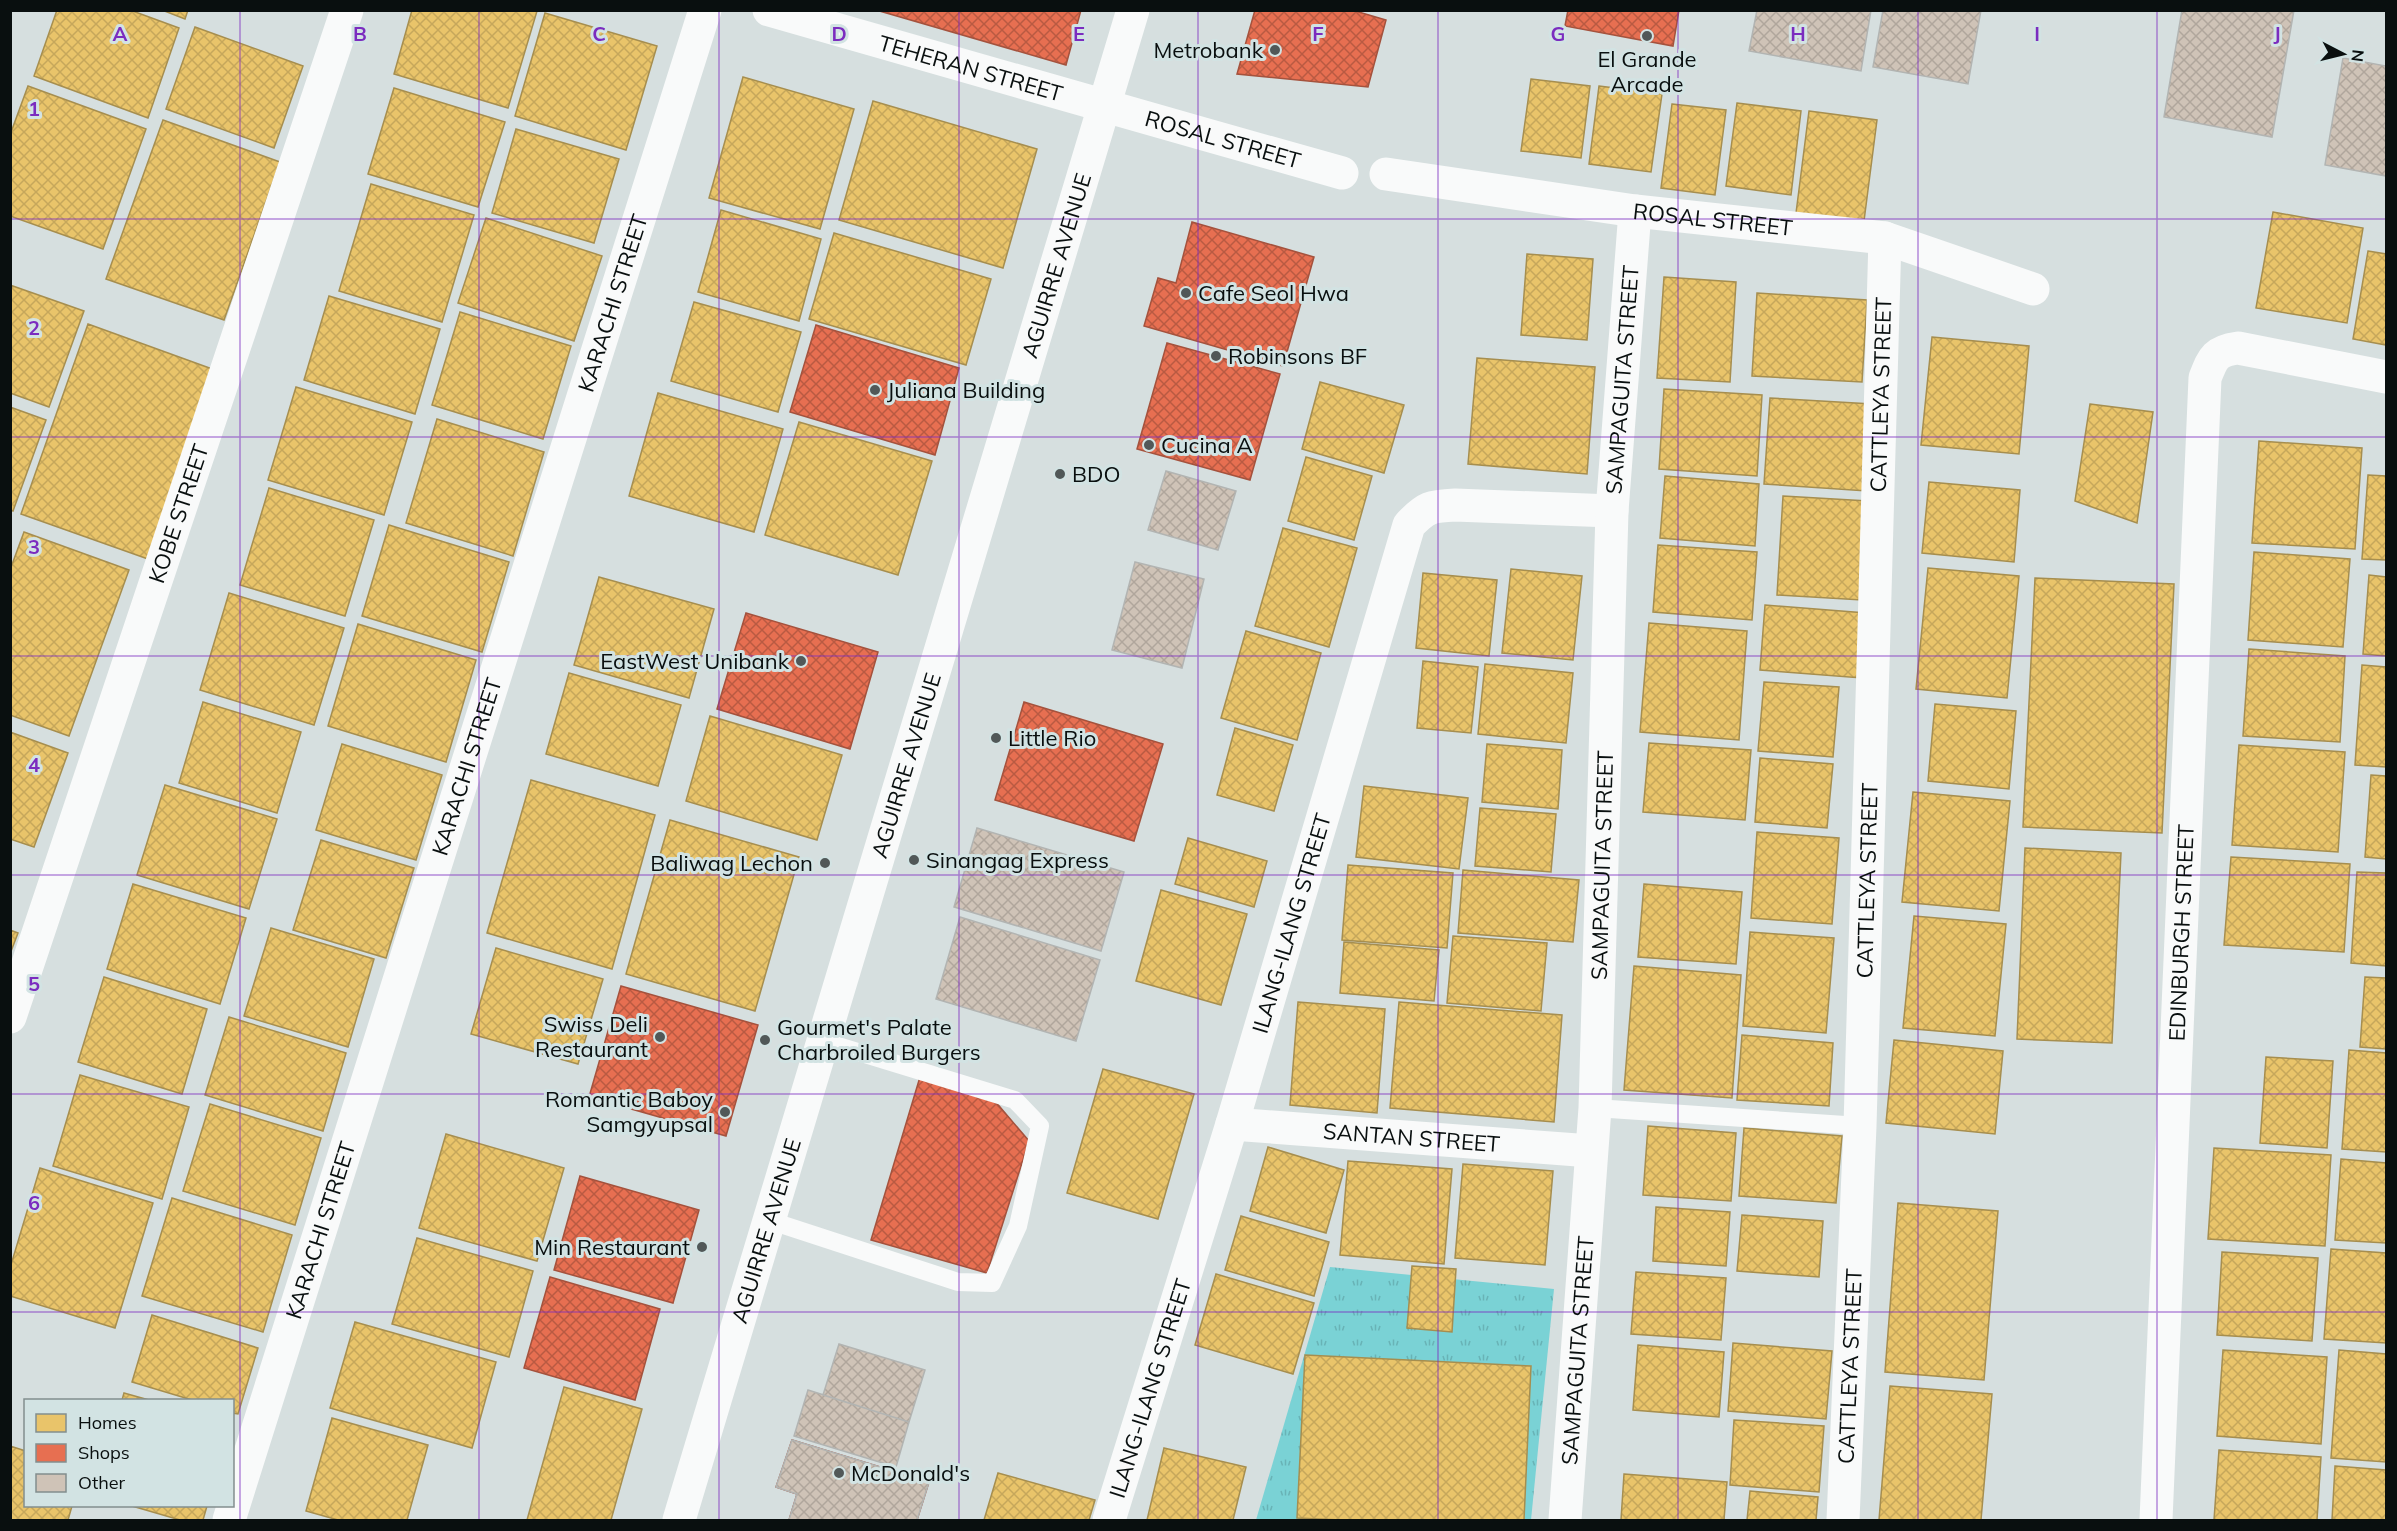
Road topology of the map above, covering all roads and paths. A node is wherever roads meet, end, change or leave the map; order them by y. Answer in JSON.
{"nodes":[{"id":1,"x":347,"y":10,"type":"edge"},
{"id":2,"x":705,"y":10,"type":"edge"},
{"id":3,"x":769,"y":10,"type":"edge"},
{"id":4,"x":1133,"y":10,"type":"edge"},
{"id":5,"x":1104,"y":105,"type":"junction"},
{"id":6,"x":1342,"y":173,"type":"dead end"},
{"id":7,"x":1386,"y":174,"type":"dead end"},
{"id":8,"x":1635,"y":211,"type":"junction"},
{"id":9,"x":1885,"y":238,"type":"junction"},
{"id":10,"x":2032,"y":290,"type":"dead end"},
{"id":11,"x":2386,"y":377,"type":"edge"},
{"id":12,"x":1612,"y":511,"type":"junction"},
{"id":13,"x":10,"y":1017,"type":"edge"},
{"id":14,"x":822,"y":1041,"type":"junction"},
{"id":15,"x":1595,"y":1108,"type":"junction"},
{"id":16,"x":1232,"y":1124,"type":"junction"},
{"id":17,"x":1860,"y":1126,"type":"junction"},
{"id":18,"x":1591,"y":1151,"type":"junction"},
{"id":19,"x":768,"y":1220,"type":"junction"},
{"id":20,"x":234,"y":1505,"type":"edge"},
{"id":21,"x":678,"y":1521,"type":"edge"},
{"id":22,"x":1109,"y":1521,"type":"edge"},
{"id":23,"x":1565,"y":1521,"type":"edge"},
{"id":24,"x":1843,"y":1521,"type":"edge"},
{"id":25,"x":2156,"y":1521,"type":"edge"}],
"edges":[{"from":1,"to":13,"type":"street","name":"KOBE STREET"},
{"from":2,"to":20,"type":"street","name":"KARACHI STREET"},
{"from":3,"to":5,"type":"street","name":"TEHERAN STREET"},
{"from":4,"to":5,"type":"street","name":"AGUIRRE AVENUE"},
{"from":5,"to":6,"type":"street","name":"ROSAL STREET"},
{"from":5,"to":14,"type":"street","name":"AGUIRRE AVENUE"},
{"from":7,"to":8,"type":"street","name":"ROSAL STREET"},
{"from":8,"to":9,"type":"street","name":"ROSAL STREET"},
{"from":8,"to":12,"type":"street","name":"SAMPAGUITA STREET"},
{"from":9,"to":10,"type":"street","name":"ROSAL STREET"},
{"from":9,"to":17,"type":"street","name":"CATTLEYA STREET"},
{"from":11,"to":25,"type":"street","name":"EDINBURGH STREET"},
{"from":12,"to":15,"type":"street","name":"SAMPAGUITA STREET"},
{"from":12,"to":16,"type":"street","name":"ILANG-ILANG STREET"},
{"from":14,"to":19,"type":"street","name":"AGUIRRE AVENUE"},
{"from":14,"to":19,"type":"lane"},
{"from":15,"to":17,"type":"lane"},
{"from":15,"to":18,"type":"street","name":"SAMPAGUITA STREET"},
{"from":16,"to":18,"type":"street","name":"SANTAN STREET"},
{"from":16,"to":22,"type":"street","name":"ILANG-ILANG STREET"},
{"from":17,"to":24,"type":"street","name":"CATTLEYA STREET"},
{"from":18,"to":23,"type":"street","name":"SAMPAGUITA STREET"},
{"from":19,"to":21,"type":"street","name":"AGUIRRE AVENUE"}]}
